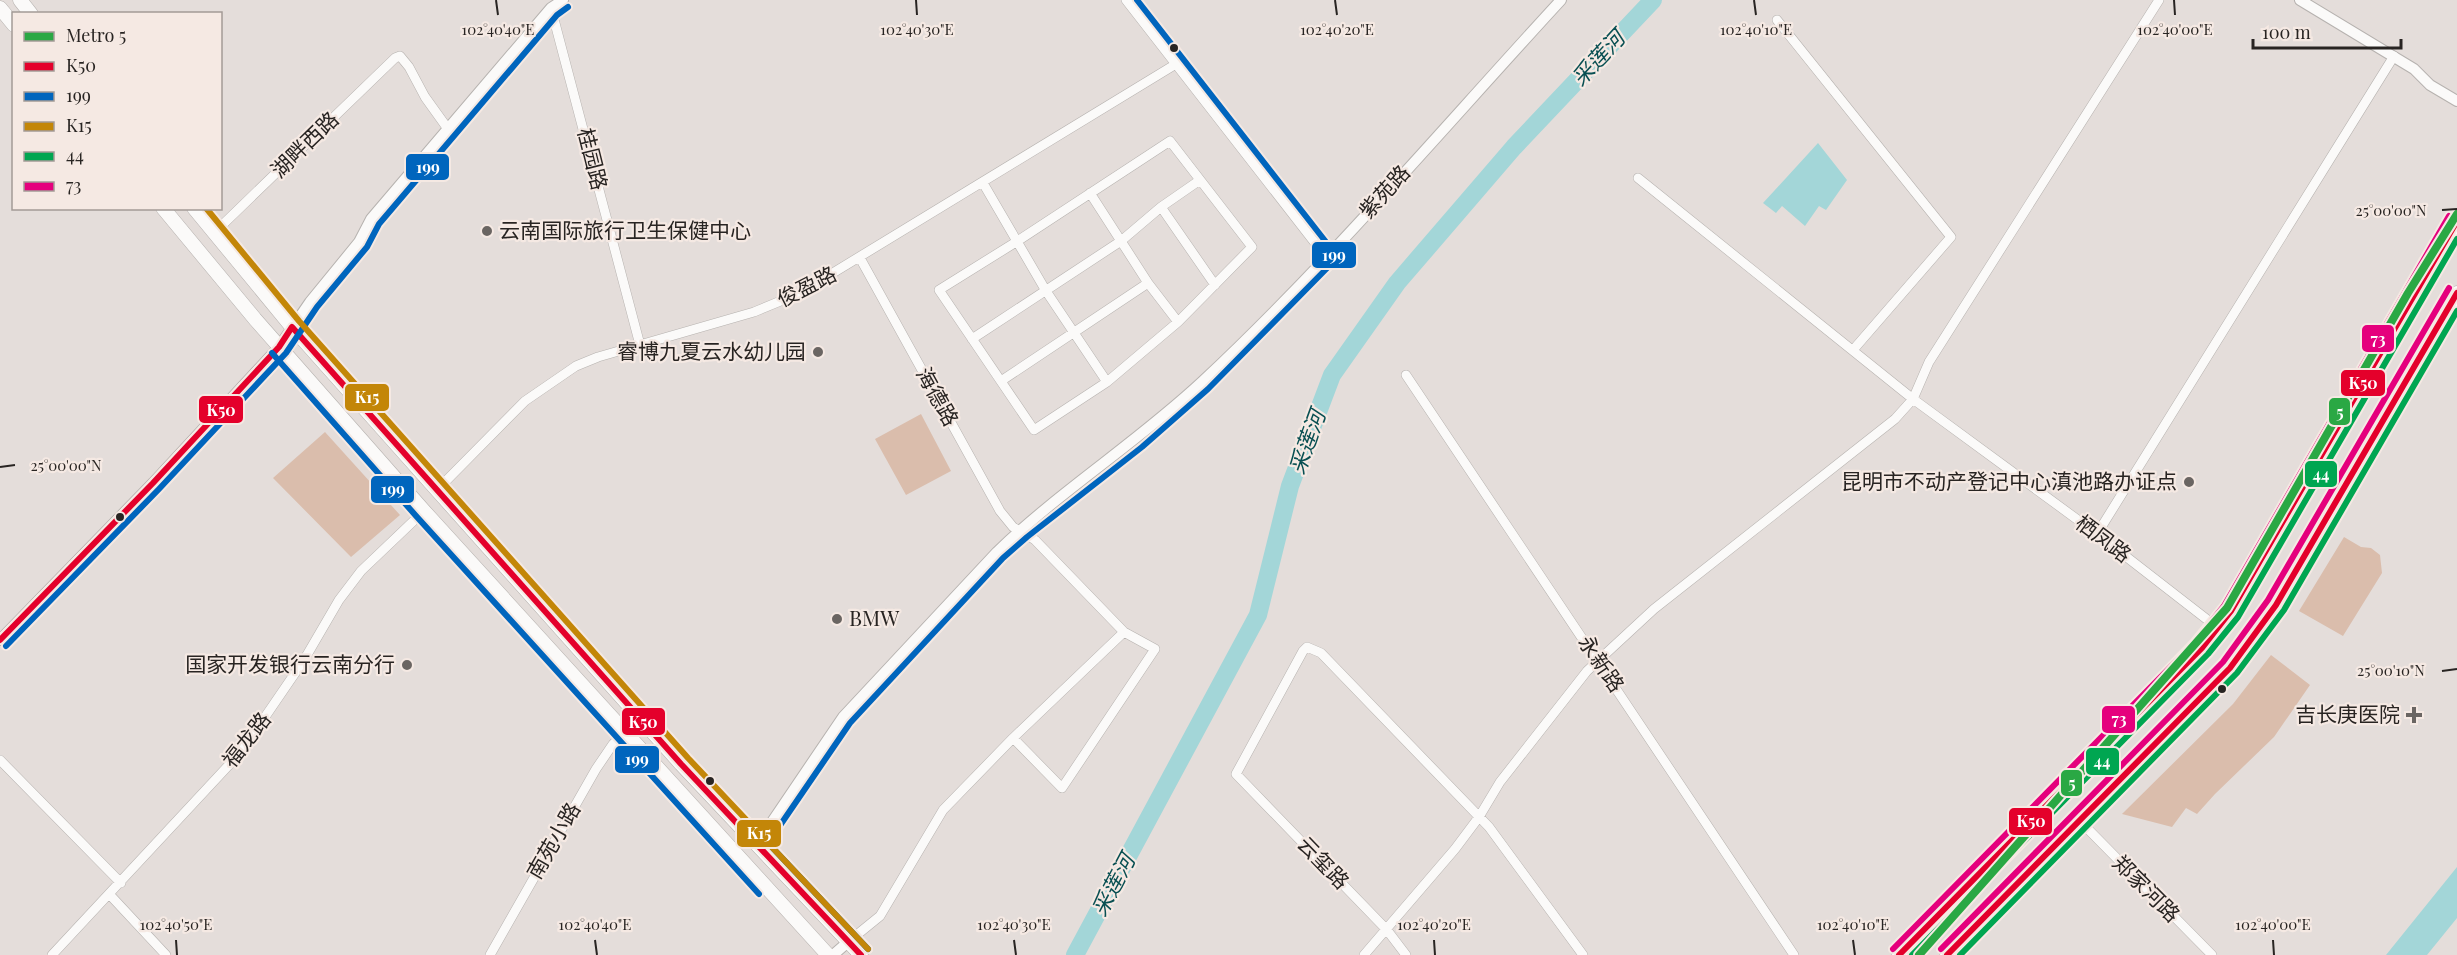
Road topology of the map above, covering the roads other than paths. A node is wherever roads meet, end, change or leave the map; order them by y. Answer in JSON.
{"nodes":[{"id":1,"x":20,"y":0,"type":"edge"},
{"id":2,"x":563,"y":0,"type":"edge"},
{"id":3,"x":1126,"y":0,"type":"edge"},
{"id":4,"x":1561,"y":0,"type":"edge"},
{"id":5,"x":2159,"y":0,"type":"edge"},
{"id":6,"x":2301,"y":0,"type":"edge"},
{"id":7,"x":0,"y":8,"type":"edge"},
{"id":8,"x":551,"y":8,"type":"junction"},
{"id":9,"x":29,"y":12,"type":"edge"},
{"id":10,"x":1777,"y":20,"type":"dead end"},
{"id":11,"x":12,"y":23,"type":"edge"},
{"id":12,"x":2394,"y":56,"type":"junction"},
{"id":13,"x":1176,"y":64,"type":"junction"},
{"id":14,"x":2457,"y":101,"type":"edge"},
{"id":15,"x":448,"y":129,"type":"junction"},
{"id":16,"x":1638,"y":178,"type":"dead end"},
{"id":17,"x":1200,"y":180,"type":"junction"},
{"id":18,"x":983,"y":183,"type":"junction"},
{"id":19,"x":1090,"y":193,"type":"junction"},
{"id":20,"x":1161,"y":207,"type":"junction"},
{"id":21,"x":166,"y":210,"type":"edge"},
{"id":22,"x":196,"y":210,"type":"edge"},
{"id":23,"x":2457,"y":221,"type":"edge"},
{"id":24,"x":215,"y":232,"type":"junction"},
{"id":25,"x":1121,"y":241,"type":"junction"},
{"id":26,"x":1016,"y":242,"type":"junction"},
{"id":27,"x":1326,"y":257,"type":"junction"},
{"id":28,"x":860,"y":258,"type":"junction"},
{"id":29,"x":1149,"y":283,"type":"junction"},
{"id":30,"x":1215,"y":285,"type":"junction"},
{"id":31,"x":1046,"y":291,"type":"junction"},
{"id":32,"x":2457,"y":293,"type":"edge"},
{"id":33,"x":1178,"y":322,"type":"junction"},
{"id":34,"x":292,"y":327,"type":"junction"},
{"id":35,"x":1074,"y":335,"type":"junction"},
{"id":36,"x":972,"y":339,"type":"junction"},
{"id":37,"x":640,"y":345,"type":"junction"},
{"id":38,"x":279,"y":346,"type":"junction"},
{"id":39,"x":1853,"y":350,"type":"junction"},
{"id":40,"x":1406,"y":375,"type":"dead end"},
{"id":41,"x":1001,"y":381,"type":"junction"},
{"id":42,"x":1107,"y":382,"type":"junction"},
{"id":43,"x":1914,"y":399,"type":"junction"},
{"id":44,"x":437,"y":490,"type":"junction"},
{"id":45,"x":424,"y":511,"type":"junction"},
{"id":46,"x":1021,"y":530,"type":"junction"},
{"id":47,"x":2097,"y":534,"type":"junction"},
{"id":48,"x":2218,"y":628,"type":"junction"},
{"id":49,"x":1124,"y":632,"type":"junction"},
{"id":50,"x":0,"y":640,"type":"edge"},
{"id":51,"x":1598,"y":660,"type":"junction"},
{"id":52,"x":625,"y":732,"type":"junction"},
{"id":53,"x":1013,"y":738,"type":"junction"},
{"id":54,"x":0,"y":760,"type":"edge"},
{"id":55,"x":1479,"y":817,"type":"junction"},
{"id":56,"x":2080,"y":821,"type":"junction"},
{"id":57,"x":758,"y":844,"type":"junction"},
{"id":58,"x":121,"y":883,"type":"junction"},
{"id":59,"x":110,"y":895,"type":"junction"},
{"id":60,"x":1387,"y":930,"type":"junction"},
{"id":61,"x":848,"y":942,"type":"junction"},
{"id":62,"x":52,"y":955,"type":"edge"},
{"id":63,"x":166,"y":955,"type":"edge"},
{"id":64,"x":490,"y":955,"type":"edge"},
{"id":65,"x":828,"y":955,"type":"edge"},
{"id":66,"x":833,"y":955,"type":"edge"},
{"id":67,"x":861,"y":955,"type":"edge"},
{"id":68,"x":1364,"y":955,"type":"edge"},
{"id":69,"x":1406,"y":955,"type":"edge"},
{"id":70,"x":1583,"y":955,"type":"edge"},
{"id":71,"x":1794,"y":955,"type":"edge"},
{"id":72,"x":1899,"y":955,"type":"edge"},
{"id":73,"x":1947,"y":955,"type":"edge"},
{"id":74,"x":2212,"y":955,"type":"edge"}],
"edges":[{"from":1,"to":9,"type":"main road"},
{"from":2,"to":8,"type":"street"},
{"from":3,"to":13,"type":"street"},
{"from":4,"to":27,"type":"street","name":"紫苑路"},
{"from":5,"to":43,"type":"street"},
{"from":6,"to":12,"type":"street"},
{"from":7,"to":11,"type":"main road"},
{"from":8,"to":15,"type":"street"},
{"from":8,"to":37,"type":"street","name":"桂园路"},
{"from":10,"to":39,"type":"street"},
{"from":12,"to":14,"type":"street"},
{"from":12,"to":47,"type":"street"},
{"from":13,"to":18,"type":"street","name":"俊盈路"},
{"from":13,"to":27,"type":"street"},
{"from":15,"to":24,"type":"street","name":"湖畔西路"},
{"from":15,"to":34,"type":"street"},
{"from":16,"to":39,"type":"street","name":"栖凤路"},
{"from":17,"to":19,"type":"street"},
{"from":17,"to":20,"type":"street"},
{"from":17,"to":30,"type":"street"},
{"from":18,"to":26,"type":"street"},
{"from":18,"to":28,"type":"street","name":"俊盈路"},
{"from":19,"to":25,"type":"street"},
{"from":19,"to":26,"type":"street"},
{"from":20,"to":25,"type":"street"},
{"from":20,"to":30,"type":"street"},
{"from":21,"to":38,"type":"main road"},
{"from":22,"to":24,"type":"main road"},
{"from":23,"to":48,"type":"main road"},
{"from":24,"to":34,"type":"main road"},
{"from":25,"to":29,"type":"street"},
{"from":25,"to":31,"type":"street"},
{"from":26,"to":31,"type":"street"},
{"from":26,"to":36,"type":"street"},
{"from":27,"to":46,"type":"street","name":"紫苑路"},
{"from":28,"to":37,"type":"street","name":"俊盈路"},
{"from":28,"to":46,"type":"street","name":"海德路"},
{"from":29,"to":33,"type":"street"},
{"from":29,"to":35,"type":"street"},
{"from":30,"to":33,"type":"street"},
{"from":31,"to":35,"type":"street"},
{"from":31,"to":36,"type":"street"},
{"from":32,"to":56,"type":"main road"},
{"from":33,"to":42,"type":"street"},
{"from":34,"to":38,"type":"street"},
{"from":34,"to":44,"type":"main road"},
{"from":35,"to":41,"type":"street"},
{"from":35,"to":42,"type":"street"},
{"from":36,"to":41,"type":"street"},
{"from":37,"to":44,"type":"street","name":"俊盈路"},
{"from":38,"to":45,"type":"main road"},
{"from":38,"to":50,"type":"street"},
{"from":39,"to":43,"type":"street","name":"栖凤路"},
{"from":40,"to":51,"type":"street","name":"永新路"},
{"from":41,"to":42,"type":"street"},
{"from":43,"to":47,"type":"street","name":"栖凤路"},
{"from":43,"to":51,"type":"street"},
{"from":44,"to":57,"type":"main road"},
{"from":45,"to":52,"type":"main road"},
{"from":45,"to":58,"type":"street","name":"福龙路"},
{"from":46,"to":49,"type":"street","name":"海德路"},
{"from":46,"to":57,"type":"street","name":"紫苑路"},
{"from":47,"to":48,"type":"street","name":"栖凤路"},
{"from":48,"to":72,"type":"main road"},
{"from":49,"to":53,"type":"street"},
{"from":49,"to":53,"type":"street","name":"海德路"},
{"from":51,"to":55,"type":"street"},
{"from":51,"to":71,"type":"street","name":"永新路"},
{"from":52,"to":64,"type":"street","name":"南苑小路"},
{"from":52,"to":65,"type":"main road"},
{"from":53,"to":61,"type":"street"},
{"from":54,"to":58,"type":"street"},
{"from":55,"to":60,"type":"street"},
{"from":55,"to":60,"type":"street","name":"云玺路"},
{"from":55,"to":70,"type":"street"},
{"from":56,"to":73,"type":"main road"},
{"from":56,"to":74,"type":"street","name":"郑家河路"},
{"from":57,"to":61,"type":"main road"},
{"from":58,"to":59,"type":"street","name":"福龙路"},
{"from":59,"to":62,"type":"street","name":"福龙路"},
{"from":59,"to":63,"type":"street"},
{"from":60,"to":68,"type":"street"},
{"from":60,"to":69,"type":"street","name":"云玺路"},
{"from":61,"to":66,"type":"street"},
{"from":61,"to":67,"type":"main road"}]}
